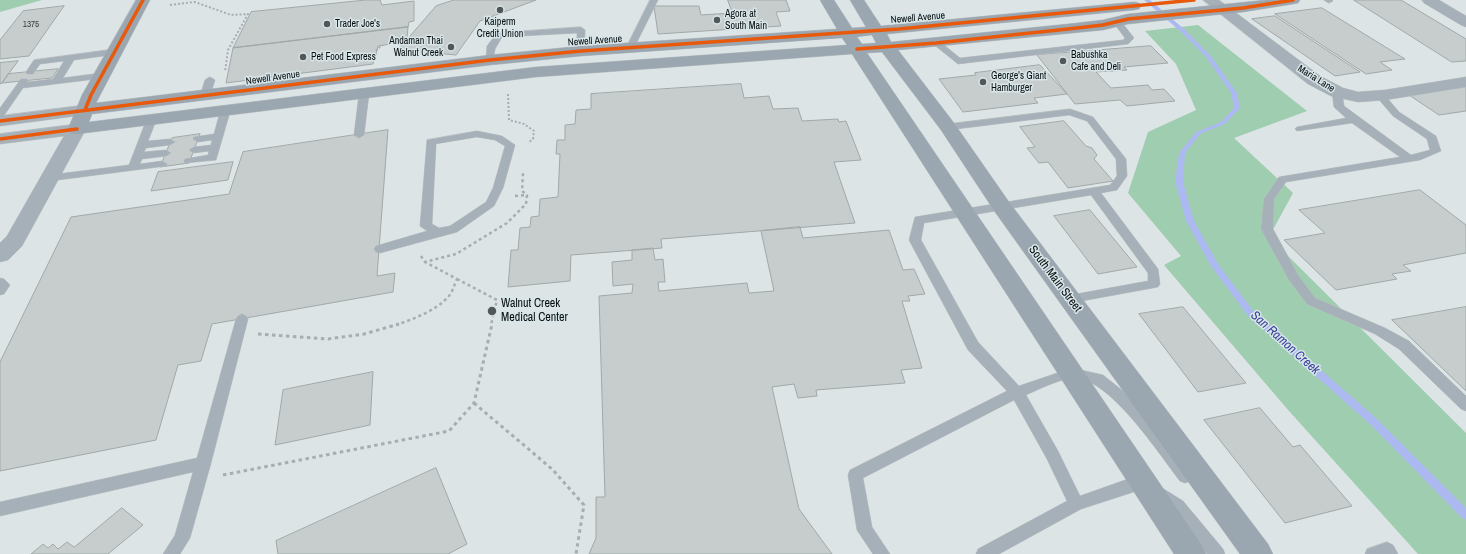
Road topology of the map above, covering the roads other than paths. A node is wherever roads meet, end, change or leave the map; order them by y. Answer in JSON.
{"nodes":[{"id":1,"x":143,"y":0,"type":"edge"},
{"id":2,"x":654,"y":0,"type":"edge"},
{"id":3,"x":827,"y":0,"type":"edge"},
{"id":4,"x":857,"y":0,"type":"edge"},
{"id":5,"x":1293,"y":0,"type":"edge"},
{"id":6,"x":1429,"y":0,"type":"edge"},
{"id":7,"x":1189,"y":5,"type":"edge"},
{"id":8,"x":1216,"y":5,"type":"edge"},
{"id":9,"x":1120,"y":16,"type":"junction"},
{"id":10,"x":1466,"y":22,"type":"edge"},
{"id":11,"x":876,"y":30,"type":"junction"},
{"id":12,"x":847,"y":33,"type":"junction"},
{"id":13,"x":936,"y":43,"type":"junction"},
{"id":14,"x":887,"y":47,"type":"junction"},
{"id":15,"x":630,"y":48,"type":"junction"},
{"id":16,"x":857,"y":50,"type":"junction"},
{"id":17,"x":581,"y":51,"type":"junction"},
{"id":18,"x":115,"y":52,"type":"junction"},
{"id":19,"x":71,"y":58,"type":"junction"},
{"id":20,"x":490,"y":60,"type":"junction"},
{"id":21,"x":30,"y":72,"type":"dead end"},
{"id":22,"x":101,"y":76,"type":"junction"},
{"id":23,"x":210,"y":80,"type":"dead end"},
{"id":24,"x":56,"y":81,"type":"junction"},
{"id":25,"x":1466,"y":82,"type":"edge"},
{"id":26,"x":1337,"y":92,"type":"junction"},
{"id":27,"x":364,"y":94,"type":"junction"},
{"id":28,"x":13,"y":96,"type":"junction"},
{"id":29,"x":205,"y":96,"type":"junction"},
{"id":30,"x":1380,"y":96,"type":"junction"},
{"id":31,"x":0,"y":98,"type":"edge"},
{"id":32,"x":85,"y":110,"type":"junction"},
{"id":33,"x":225,"y":112,"type":"junction"},
{"id":34,"x":0,"y":115,"type":"edge"},
{"id":35,"x":1354,"y":120,"type":"junction"},
{"id":36,"x":151,"y":121,"type":"junction"},
{"id":37,"x":0,"y":122,"type":"edge"},
{"id":38,"x":948,"y":127,"type":"junction"},
{"id":39,"x":77,"y":129,"type":"junction"},
{"id":40,"x":1300,"y":129,"type":"dead end"},
{"id":41,"x":359,"y":135,"type":"dead end"},
{"id":42,"x":218,"y":136,"type":"junction"},
{"id":43,"x":0,"y":139,"type":"edge"},
{"id":44,"x":198,"y":139,"type":"dead end"},
{"id":45,"x":170,"y":142,"type":"dead end"},
{"id":46,"x":142,"y":146,"type":"junction"},
{"id":47,"x":215,"y":147,"type":"junction"},
{"id":48,"x":194,"y":150,"type":"dead end"},
{"id":49,"x":166,"y":153,"type":"dead end"},
{"id":50,"x":138,"y":156,"type":"junction"},
{"id":51,"x":1409,"y":159,"type":"junction"},
{"id":52,"x":189,"y":161,"type":"dead end"},
{"id":53,"x":162,"y":164,"type":"dead end"},
{"id":54,"x":133,"y":168,"type":"junction"},
{"id":55,"x":50,"y":178,"type":"junction"},
{"id":56,"x":1094,"y":191,"type":"junction"},
{"id":57,"x":1002,"y":207,"type":"junction"},
{"id":58,"x":965,"y":213,"type":"junction"},
{"id":59,"x":438,"y":232,"type":"junction"},
{"id":60,"x":380,"y":249,"type":"dead end"},
{"id":61,"x":0,"y":255,"type":"edge"},
{"id":62,"x":0,"y":282,"type":"edge"},
{"id":63,"x":0,"y":291,"type":"edge"},
{"id":64,"x":1071,"y":299,"type":"junction"},
{"id":65,"x":242,"y":319,"type":"dead end"},
{"id":66,"x":1072,"y":373,"type":"junction"},
{"id":67,"x":1017,"y":392,"type":"junction"},
{"id":68,"x":1466,"y":406,"type":"edge"},
{"id":69,"x":204,"y":463,"type":"junction"},
{"id":70,"x":1142,"y":481,"type":"junction"},
{"id":71,"x":1076,"y":504,"type":"junction"},
{"id":72,"x":0,"y":509,"type":"edge"},
{"id":73,"x":1240,"y":529,"type":"junction"},
{"id":74,"x":171,"y":554,"type":"edge"},
{"id":75,"x":882,"y":554,"type":"edge"},
{"id":76,"x":984,"y":554,"type":"edge"},
{"id":77,"x":1190,"y":554,"type":"edge"},
{"id":78,"x":1217,"y":554,"type":"edge"},
{"id":79,"x":1258,"y":554,"type":"edge"},
{"id":80,"x":1373,"y":554,"type":"edge"},
{"id":81,"x":1390,"y":554,"type":"edge"}],
"edges":[{"from":1,"to":18,"type":"street"},
{"from":2,"to":15,"type":"lane"},
{"from":3,"to":12,"type":"street"},
{"from":4,"to":11,"type":"street","name":"South Main Street"},
{"from":5,"to":8,"type":"street","name":"Newell Avenue"},
{"from":6,"to":10,"type":"street"},
{"from":7,"to":8,"type":"street","name":"Newell Avenue"},
{"from":7,"to":9,"type":"street","name":"Newell Avenue"},
{"from":8,"to":26,"type":"street","name":"Maria Lane"},
{"from":9,"to":11,"type":"street","name":"Newell Avenue"},
{"from":9,"to":13,"type":"street","name":"Newell Avenue"},
{"from":9,"to":13,"type":"lane"},
{"from":11,"to":12,"type":"street","name":"Newell Avenue"},
{"from":11,"to":14,"type":"street","name":"South Main Street"},
{"from":12,"to":15,"type":"street","name":"Newell Avenue"},
{"from":12,"to":16,"type":"street"},
{"from":13,"to":14,"type":"street","name":"Newell Avenue"},
{"from":14,"to":16,"type":"street","name":"Newell Avenue"},
{"from":14,"to":38,"type":"street","name":"South Main Street"},
{"from":15,"to":17,"type":"street","name":"Newell Avenue"},
{"from":16,"to":27,"type":"street","name":"Newell Avenue"},
{"from":16,"to":58,"type":"street"},
{"from":17,"to":20,"type":"street","name":"Newell Avenue"},
{"from":17,"to":20,"type":"lane"},
{"from":18,"to":19,"type":"lane"},
{"from":18,"to":22,"type":"street"},
{"from":19,"to":21,"type":"lane"},
{"from":19,"to":24,"type":"lane"},
{"from":20,"to":29,"type":"street","name":"Newell Avenue"},
{"from":22,"to":24,"type":"lane"},
{"from":22,"to":32,"type":"street"},
{"from":23,"to":29,"type":"lane"},
{"from":24,"to":28,"type":"lane"},
{"from":25,"to":30,"type":"street","name":"Maria Lane"},
{"from":26,"to":30,"type":"street","name":"Maria Lane"},
{"from":26,"to":35,"type":"lane"},
{"from":27,"to":33,"type":"street","name":"Newell Avenue"},
{"from":27,"to":41,"type":"lane"},
{"from":28,"to":31,"type":"lane"},
{"from":28,"to":34,"type":"lane"},
{"from":29,"to":32,"type":"street","name":"Newell Avenue"},
{"from":30,"to":51,"type":"lane"},
{"from":32,"to":37,"type":"street","name":"Newell Avenue"},
{"from":32,"to":39,"type":"street"},
{"from":33,"to":36,"type":"street","name":"Newell Avenue"},
{"from":33,"to":42,"type":"lane"},
{"from":35,"to":40,"type":"lane"},
{"from":35,"to":51,"type":"lane"},
{"from":36,"to":39,"type":"street","name":"Newell Avenue"},
{"from":36,"to":46,"type":"lane"},
{"from":38,"to":56,"type":"lane"},
{"from":38,"to":57,"type":"street","name":"South Main Street"},
{"from":39,"to":43,"type":"street","name":"Newell Avenue"},
{"from":39,"to":55,"type":"street"},
{"from":42,"to":44,"type":"lane"},
{"from":42,"to":47,"type":"lane"},
{"from":45,"to":46,"type":"lane"},
{"from":46,"to":50,"type":"lane"},
{"from":47,"to":48,"type":"lane"},
{"from":47,"to":52,"type":"lane"},
{"from":49,"to":50,"type":"lane"},
{"from":50,"to":54,"type":"lane"},
{"from":51,"to":68,"type":"lane"},
{"from":53,"to":54,"type":"lane"},
{"from":54,"to":55,"type":"lane"},
{"from":55,"to":61,"type":"street"},
{"from":56,"to":57,"type":"lane"},
{"from":56,"to":64,"type":"lane"},
{"from":57,"to":58,"type":"lane"},
{"from":57,"to":64,"type":"street","name":"South Main Street"},
{"from":58,"to":66,"type":"street"},
{"from":58,"to":67,"type":"lane"},
{"from":59,"to":59,"type":"lane"},
{"from":59,"to":60,"type":"lane"},
{"from":62,"to":63,"type":"lane"},
{"from":64,"to":73,"type":"street","name":"South Main Street"},
{"from":65,"to":69,"type":"lane"},
{"from":66,"to":67,"type":"lane"},
{"from":66,"to":70,"type":"street"},
{"from":66,"to":73,"type":"lane"},
{"from":67,"to":71,"type":"lane"},
{"from":67,"to":75,"type":"lane"},
{"from":69,"to":72,"type":"lane"},
{"from":69,"to":74,"type":"lane"},
{"from":70,"to":71,"type":"lane"},
{"from":70,"to":77,"type":"street"},
{"from":70,"to":78,"type":"lane"},
{"from":71,"to":76,"type":"lane"},
{"from":73,"to":79,"type":"street","name":"South Main Street"},
{"from":80,"to":81,"type":"lane"}]}
